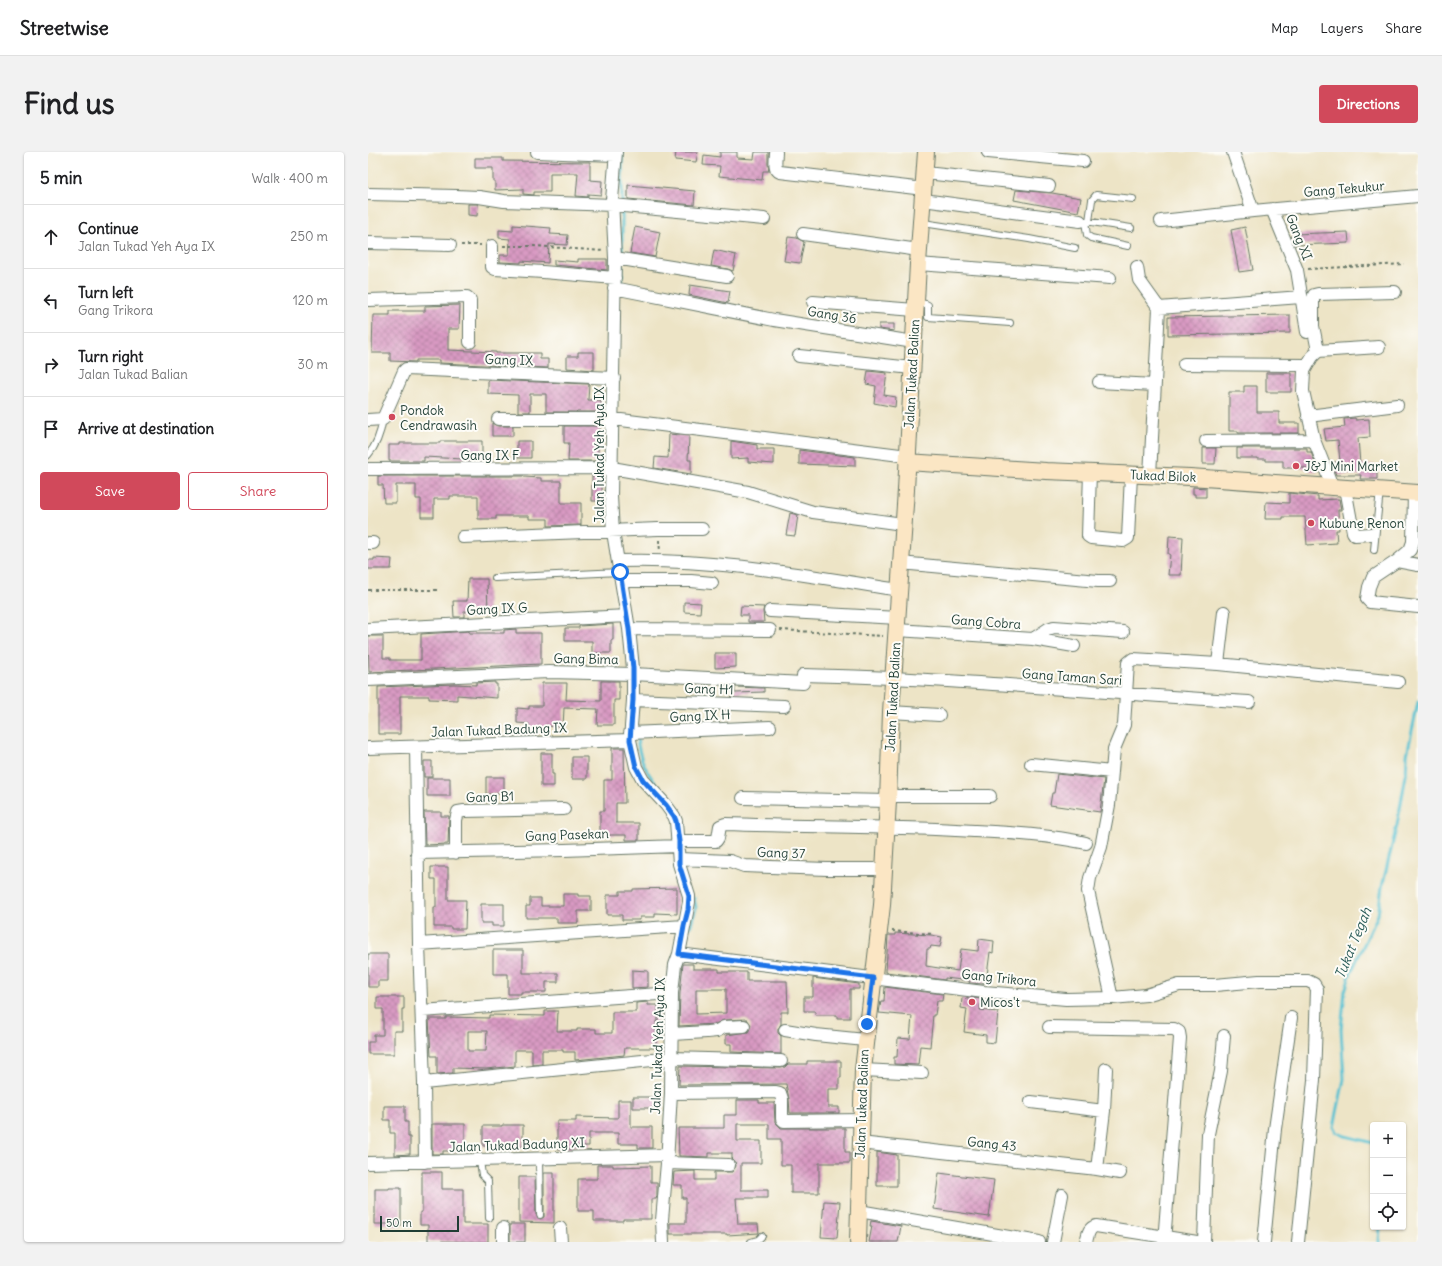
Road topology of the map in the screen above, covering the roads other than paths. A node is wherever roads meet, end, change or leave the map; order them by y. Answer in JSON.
{"nodes":[{"id":1,"x":537,"y":152,"type":"edge"},
{"id":2,"x":776,"y":152,"type":"edge"},
{"id":3,"x":926,"y":152,"type":"edge"},
{"id":4,"x":988,"y":152,"type":"edge"},
{"id":5,"x":1232,"y":152,"type":"edge"},
{"id":6,"x":616,"y":154,"type":"edge"},
{"id":7,"x":1083,"y":161,"type":"dead end"},
{"id":8,"x":925,"y":173,"type":"junction"},
{"id":9,"x":1049,"y":186,"type":"dead end"},
{"id":10,"x":368,"y":194,"type":"edge"},
{"id":11,"x":923,"y":195,"type":"junction"},
{"id":12,"x":1418,"y":196,"type":"edge"},
{"id":13,"x":1134,"y":199,"type":"dead end"},
{"id":14,"x":613,"y":205,"type":"junction"},
{"id":15,"x":1272,"y":209,"type":"junction"},
{"id":16,"x":1253,"y":211,"type":"junction"},
{"id":17,"x":764,"y":219,"type":"dead end"},
{"id":18,"x":1085,"y":221,"type":"junction"},
{"id":19,"x":1161,"y":221,"type":"dead end"},
{"id":20,"x":921,"y":222,"type":"junction"},
{"id":21,"x":1131,"y":228,"type":"dead end"},
{"id":22,"x":802,"y":234,"type":"dead end"},
{"id":23,"x":368,"y":243,"type":"edge"},
{"id":24,"x":450,"y":245,"type":"road end"},
{"id":25,"x":492,"y":246,"type":"road end"},
{"id":26,"x":1128,"y":246,"type":"dead end"},
{"id":27,"x":1075,"y":248,"type":"dead end"},
{"id":28,"x":615,"y":255,"type":"junction"},
{"id":29,"x":918,"y":257,"type":"junction"},
{"id":30,"x":1137,"y":267,"type":"dead end"},
{"id":31,"x":727,"y":276,"type":"dead end"},
{"id":32,"x":1110,"y":278,"type":"dead end"},
{"id":33,"x":614,"y":283,"type":"junction"},
{"id":34,"x":1395,"y":292,"type":"dead end"},
{"id":35,"x":1301,"y":297,"type":"junction"},
{"id":36,"x":368,"y":300,"type":"edge"},
{"id":37,"x":813,"y":302,"type":"dead end"},
{"id":38,"x":915,"y":306,"type":"junction"},
{"id":39,"x":1159,"y":308,"type":"junction"},
{"id":40,"x":1010,"y":323,"type":"dead end"},
{"id":41,"x":470,"y":342,"type":"dead end"},
{"id":42,"x":914,"y":342,"type":"junction"},
{"id":43,"x":1379,"y":347,"type":"dead end"},
{"id":44,"x":799,"y":356,"type":"dead end"},
{"id":45,"x":1312,"y":358,"type":"junction"},
{"id":46,"x":1184,"y":364,"type":"dead end"},
{"id":47,"x":912,"y":368,"type":"junction"},
{"id":48,"x":614,"y":378,"type":"junction"},
{"id":49,"x":1099,"y":382,"type":"dead end"},
{"id":50,"x":1154,"y":385,"type":"junction"},
{"id":51,"x":1397,"y":404,"type":"dead end"},
{"id":52,"x":1308,"y":416,"type":"junction"},
{"id":53,"x":383,"y":419,"type":"junction"},
{"id":54,"x":498,"y":419,"type":"dead end"},
{"id":55,"x":613,"y":419,"type":"junction"},
{"id":56,"x":368,"y":420,"type":"edge"},
{"id":57,"x":1206,"y":440,"type":"dead end"},
{"id":58,"x":1314,"y":440,"type":"junction"},
{"id":59,"x":368,"y":455,"type":"edge"},
{"id":60,"x":908,"y":459,"type":"junction"},
{"id":61,"x":612,"y":468,"type":"junction"},
{"id":62,"x":368,"y":469,"type":"edge"},
{"id":63,"x":1090,"y":472,"type":"junction"},
{"id":64,"x":1131,"y":475,"type":"junction"},
{"id":65,"x":1150,"y":475,"type":"junction"},
{"id":66,"x":1339,"y":487,"type":"junction"},
{"id":67,"x":1380,"y":490,"type":"junction"},
{"id":68,"x":1416,"y":493,"type":"edge"},
{"id":69,"x":903,"y":524,"type":"junction"},
{"id":70,"x":702,"y":529,"type":"dead end"},
{"id":71,"x":613,"y":532,"type":"junction"},
{"id":72,"x":1371,"y":534,"type":"dead end"},
{"id":73,"x":464,"y":538,"type":"dead end"},
{"id":74,"x":1374,"y":550,"type":"dead end"},
{"id":75,"x":1397,"y":561,"type":"junction"},
{"id":76,"x":900,"y":563,"type":"junction"},
{"id":77,"x":1418,"y":565,"type":"edge"},
{"id":78,"x":620,"y":572,"type":"junction"},
{"id":79,"x":495,"y":578,"type":"dead end"},
{"id":80,"x":1110,"y":581,"type":"dead end"},
{"id":81,"x":712,"y":583,"type":"dead end"},
{"id":82,"x":899,"y":590,"type":"junction"},
{"id":83,"x":1418,"y":607,"type":"edge"},
{"id":84,"x":770,"y":611,"type":"dead end"},
{"id":85,"x":1224,"y":612,"type":"dead end"},
{"id":86,"x":627,"y":616,"type":"junction"},
{"id":87,"x":897,"y":628,"type":"junction"},
{"id":88,"x":368,"y":629,"type":"edge"},
{"id":89,"x":629,"y":629,"type":"junction"},
{"id":90,"x":770,"y":630,"type":"road end"},
{"id":91,"x":1123,"y":632,"type":"dead end"},
{"id":92,"x":1033,"y":639,"type":"junction"},
{"id":93,"x":1074,"y":646,"type":"dead end"},
{"id":94,"x":1218,"y":664,"type":"junction"},
{"id":95,"x":633,"y":674,"type":"junction"},
{"id":96,"x":894,"y":677,"type":"junction"},
{"id":97,"x":368,"y":680,"type":"edge"},
{"id":98,"x":1398,"y":682,"type":"dead end"},
{"id":99,"x":803,"y":683,"type":"joint"},
{"id":100,"x":1126,"y":695,"type":"junction"},
{"id":101,"x":633,"y":700,"type":"junction"},
{"id":102,"x":1249,"y":702,"type":"dead end"},
{"id":103,"x":784,"y":706,"type":"dead end"},
{"id":104,"x":891,"y":712,"type":"junction"},
{"id":105,"x":939,"y":715,"type":"dead end"},
{"id":106,"x":770,"y":727,"type":"dead end"},
{"id":107,"x":630,"y":736,"type":"junction"},
{"id":108,"x":416,"y":747,"type":"junction"},
{"id":109,"x":368,"y":748,"type":"edge"},
{"id":110,"x":1031,"y":764,"type":"dead end"},
{"id":111,"x":1112,"y":772,"type":"junction"},
{"id":112,"x":990,"y":796,"type":"dead end"},
{"id":113,"x":743,"y":798,"type":"dead end"},
{"id":114,"x":888,"y":798,"type":"junction"},
{"id":115,"x":564,"y":809,"type":"dead end"},
{"id":116,"x":887,"y":827,"type":"junction"},
{"id":117,"x":679,"y":843,"type":"junction"},
{"id":118,"x":1086,"y":843,"type":"dead end"},
{"id":119,"x":417,"y":853,"type":"junction"},
{"id":120,"x":456,"y":853,"type":"junction"},
{"id":121,"x":679,"y":859,"type":"junction"},
{"id":122,"x":884,"y":869,"type":"junction"},
{"id":123,"x":684,"y":926,"type":"junction"},
{"id":124,"x":419,"y":944,"type":"junction"},
{"id":125,"x":679,"y":954,"type":"junction"},
{"id":126,"x":873,"y":978,"type":"junction"},
{"id":127,"x":672,"y":993,"type":"junction"},
{"id":128,"x":1112,"y":998,"type":"junction"},
{"id":129,"x":422,"y":1011,"type":"junction"},
{"id":130,"x":1291,"y":1018,"type":"dead end"},
{"id":131,"x":744,"y":1026,"type":"dead end"},
{"id":132,"x":1049,"y":1027,"type":"dead end"},
{"id":133,"x":785,"y":1030,"type":"dead end"},
{"id":134,"x":672,"y":1034,"type":"junction"},
{"id":135,"x":1224,"y":1036,"type":"dead end"},
{"id":136,"x":865,"y":1040,"type":"junction"},
{"id":137,"x":672,"y":1058,"type":"junction"},
{"id":138,"x":781,"y":1061,"type":"dead end"},
{"id":139,"x":1106,"y":1069,"type":"dead end"},
{"id":140,"x":863,"y":1070,"type":"junction"},
{"id":141,"x":922,"y":1073,"type":"dead end"},
{"id":142,"x":424,"y":1083,"type":"junction"},
{"id":143,"x":671,"y":1093,"type":"junction"},
{"id":144,"x":1031,"y":1102,"type":"dead end"},
{"id":145,"x":1104,"y":1111,"type":"junction"},
{"id":146,"x":861,"y":1120,"type":"junction"},
{"id":147,"x":860,"y":1143,"type":"junction"},
{"id":148,"x":539,"y":1159,"type":"junction"},
{"id":149,"x":667,"y":1159,"type":"junction"},
{"id":150,"x":480,"y":1161,"type":"junction"},
{"id":151,"x":426,"y":1162,"type":"junction"},
{"id":152,"x":368,"y":1163,"type":"edge"},
{"id":153,"x":729,"y":1165,"type":"dead end"},
{"id":154,"x":1097,"y":1169,"type":"junction"},
{"id":155,"x":1120,"y":1173,"type":"dead end"},
{"id":156,"x":1062,"y":1195,"type":"dead end"},
{"id":157,"x":859,"y":1211,"type":"junction"},
{"id":158,"x":540,"y":1216,"type":"dead end"},
{"id":159,"x":489,"y":1218,"type":"dead end"},
{"id":160,"x":503,"y":1228,"type":"dead end"},
{"id":161,"x":560,"y":1228,"type":"dead end"},
{"id":162,"x":762,"y":1236,"type":"dead end"},
{"id":163,"x":1164,"y":1239,"type":"edge"},
{"id":164,"x":504,"y":1242,"type":"edge"},
{"id":165,"x":561,"y":1242,"type":"edge"},
{"id":166,"x":663,"y":1242,"type":"edge"},
{"id":167,"x":751,"y":1242,"type":"edge"},
{"id":168,"x":858,"y":1242,"type":"edge"},
{"id":169,"x":1039,"y":1242,"type":"edge"},
{"id":170,"x":1053,"y":1242,"type":"edge"},
{"id":171,"x":1086,"y":1242,"type":"edge"},
{"id":172,"x":1197,"y":1242,"type":"edge"},
{"id":173,"x":1204,"y":1242,"type":"edge"},
{"id":174,"x":1264,"y":1242,"type":"edge"},
{"id":175,"x":1298,"y":1242,"type":"edge"}],
"edges":[{"from":1,"to":6,"type":"street"},
{"from":2,"to":11,"type":"street"},
{"from":3,"to":8,"type":"street","name":"Jalan Tukad Balian"},
{"from":4,"to":7,"type":"street"},
{"from":5,"to":16,"type":"street"},
{"from":6,"to":14,"type":"street","name":"Jalan Tukad Yeh Aya IX"},
{"from":8,"to":9,"type":"street"},
{"from":8,"to":11,"type":"street","name":"Jalan Tukad Balian"},
{"from":10,"to":14,"type":"street"},
{"from":11,"to":18,"type":"street"},
{"from":11,"to":20,"type":"street","name":"Jalan Tukad Balian"},
{"from":12,"to":15,"type":"street","name":"Gang Tekukur"},
{"from":13,"to":18,"type":"lane"},
{"from":14,"to":17,"type":"street"},
{"from":14,"to":28,"type":"street","name":"Jalan Tukad Yeh Aya IX"},
{"from":15,"to":16,"type":"street","name":"Gang XI"},
{"from":15,"to":35,"type":"street","name":"Gang XI"},
{"from":16,"to":19,"type":"street","name":"Gang XI"},
{"from":18,"to":21,"type":"lane"},
{"from":18,"to":26,"type":"lane"},
{"from":20,"to":27,"type":"lane"},
{"from":20,"to":29,"type":"street","name":"Jalan Tukad Balian"},
{"from":22,"to":29,"type":"street"},
{"from":23,"to":24,"type":"street"},
{"from":25,"to":33,"type":"street","name":"Gang 36"},
{"from":28,"to":31,"type":"street"},
{"from":28,"to":33,"type":"street","name":"Jalan Tukad Yeh Aya IX"},
{"from":29,"to":32,"type":"street"},
{"from":29,"to":38,"type":"street","name":"Jalan Tukad Balian"},
{"from":30,"to":39,"type":"street"},
{"from":33,"to":42,"type":"street","name":"Gang 36"},
{"from":33,"to":48,"type":"street","name":"Jalan Tukad Yeh Aya IX"},
{"from":34,"to":45,"type":"street"},
{"from":35,"to":39,"type":"street"},
{"from":35,"to":45,"type":"street","name":"Gang XI"},
{"from":36,"to":41,"type":"street"},
{"from":37,"to":38,"type":"street"},
{"from":38,"to":40,"type":"lane"},
{"from":38,"to":42,"type":"street","name":"Jalan Tukad Balian"},
{"from":39,"to":50,"type":"street"},
{"from":42,"to":47,"type":"street","name":"Jalan Tukad Balian"},
{"from":43,"to":45,"type":"street"},
{"from":44,"to":47,"type":"street"},
{"from":45,"to":46,"type":"street"},
{"from":45,"to":52,"type":"street"},
{"from":47,"to":60,"type":"street","name":"Jalan Tukad Balian"},
{"from":48,"to":53,"type":"street","name":"Gang IX"},
{"from":48,"to":55,"type":"street","name":"Jalan Tukad Yeh Aya IX"},
{"from":49,"to":50,"type":"street"},
{"from":50,"to":65,"type":"street"},
{"from":51,"to":52,"type":"street"},
{"from":52,"to":58,"type":"street"},
{"from":53,"to":56,"type":"street"},
{"from":53,"to":59,"type":"lane"},
{"from":54,"to":55,"type":"street"},
{"from":55,"to":60,"type":"street"},
{"from":55,"to":61,"type":"street","name":"Jalan Tukad Yeh Aya IX"},
{"from":57,"to":58,"type":"street"},
{"from":58,"to":66,"type":"street"},
{"from":60,"to":63,"type":"street","name":"Tukad Bilok"},
{"from":60,"to":69,"type":"street","name":"Jalan Tukad Balian"},
{"from":61,"to":62,"type":"street","name":"Gang IX F"},
{"from":61,"to":69,"type":"street","name":"Gang IX F"},
{"from":61,"to":71,"type":"street","name":"Jalan Tukad Yeh Aya IX"},
{"from":63,"to":64,"type":"street","name":"Tukad Bilok"},
{"from":63,"to":64,"type":"street"},
{"from":64,"to":65,"type":"street","name":"Tukad Bilok"},
{"from":65,"to":66,"type":"street","name":"Tukad Bilok"},
{"from":66,"to":67,"type":"street","name":"Tukad Bilok"},
{"from":66,"to":72,"type":"street"},
{"from":67,"to":68,"type":"street","name":"Tukad Bilok"},
{"from":67,"to":74,"type":"lane"},
{"from":68,"to":75,"type":"street"},
{"from":69,"to":76,"type":"street","name":"Jalan Tukad Balian"},
{"from":70,"to":71,"type":"street"},
{"from":71,"to":73,"type":"street"},
{"from":71,"to":78,"type":"street","name":"Jalan Tukad Yeh Aya IX"},
{"from":75,"to":77,"type":"street"},
{"from":75,"to":83,"type":"street"},
{"from":76,"to":80,"type":"street"},
{"from":76,"to":82,"type":"street","name":"Jalan Tukad Balian"},
{"from":78,"to":79,"type":"lane"},
{"from":78,"to":81,"type":"street"},
{"from":78,"to":82,"type":"street"},
{"from":78,"to":86,"type":"street","name":"Jalan Tukad Yeh Aya IX"},
{"from":82,"to":87,"type":"street","name":"Jalan Tukad Balian"},
{"from":84,"to":87,"type":"street","name":"Gang Cobra"},
{"from":85,"to":94,"type":"street"},
{"from":86,"to":88,"type":"street","name":"Gang IX G"},
{"from":86,"to":89,"type":"street","name":"Jalan Tukad Yeh Aya IX"},
{"from":87,"to":92,"type":"street","name":"Gang Cobra"},
{"from":87,"to":96,"type":"street","name":"Jalan Tukad Balian"},
{"from":89,"to":90,"type":"street"},
{"from":89,"to":95,"type":"street","name":"Jalan Tukad Yeh Aya IX"},
{"from":91,"to":92,"type":"street"},
{"from":92,"to":93,"type":"street","name":"Gang Cobra"},
{"from":94,"to":98,"type":"street"},
{"from":94,"to":100,"type":"street"},
{"from":95,"to":97,"type":"street","name":"Gang Bima"},
{"from":95,"to":99,"type":"street","name":"Gang Bima"},
{"from":95,"to":101,"type":"street","name":"Jalan Tukad Yeh Aya IX"},
{"from":96,"to":99,"type":"street","name":"Gang Taman Sari"},
{"from":96,"to":100,"type":"street","name":"Gang Taman Sari"},
{"from":96,"to":104,"type":"street","name":"Jalan Tukad Balian"},
{"from":100,"to":102,"type":"street","name":"Gang Taman Sari"},
{"from":100,"to":111,"type":"street"},
{"from":101,"to":103,"type":"street","name":"Gang H1"},
{"from":101,"to":107,"type":"street","name":"Jalan Tukad Yeh Aya IX"},
{"from":104,"to":105,"type":"street"},
{"from":104,"to":114,"type":"street","name":"Jalan Tukad Balian"},
{"from":106,"to":107,"type":"street","name":"Gang IX H"},
{"from":107,"to":108,"type":"street","name":"Jalan Tukad Badung IX"},
{"from":107,"to":117,"type":"street","name":"Jalan Tukad Yeh Aya IX"},
{"from":108,"to":109,"type":"street","name":"Jalan Tukad Badung IX"},
{"from":108,"to":119,"type":"street"},
{"from":110,"to":111,"type":"street"},
{"from":111,"to":128,"type":"street"},
{"from":112,"to":114,"type":"street"},
{"from":113,"to":114,"type":"street"},
{"from":114,"to":116,"type":"street","name":"Jalan Tukad Balian"},
{"from":115,"to":120,"type":"street","name":"Gang B1"},
{"from":116,"to":117,"type":"street","name":"Gang Pasekan"},
{"from":116,"to":118,"type":"street"},
{"from":116,"to":122,"type":"street","name":"Jalan Tukad Balian"},
{"from":117,"to":120,"type":"street","name":"Gang Pasekan"},
{"from":117,"to":121,"type":"street","name":"Jalan Tukad Yeh Aya IX"},
{"from":119,"to":120,"type":"street","name":"Gang Pasekan"},
{"from":119,"to":124,"type":"street"},
{"from":121,"to":122,"type":"street","name":"Gang 37"},
{"from":121,"to":123,"type":"street","name":"Jalan Tukad Yeh Aya IX"},
{"from":122,"to":126,"type":"street","name":"Jalan Tukad Balian"},
{"from":123,"to":124,"type":"street"},
{"from":123,"to":125,"type":"street","name":"Jalan Tukad Yeh Aya IX"},
{"from":124,"to":129,"type":"street"},
{"from":125,"to":126,"type":"street","name":"Gang Trikora"},
{"from":125,"to":127,"type":"street","name":"Jalan Tukad Yeh Aya IX"},
{"from":126,"to":128,"type":"street","name":"Gang Trikora"},
{"from":126,"to":136,"type":"street","name":"Jalan Tukad Balian"},
{"from":127,"to":129,"type":"street"},
{"from":127,"to":134,"type":"street","name":"Jalan Tukad Yeh Aya IX"},
{"from":128,"to":175,"type":"street","name":"Gang Trikora"},
{"from":129,"to":142,"type":"street"},
{"from":130,"to":174,"type":"street"},
{"from":131,"to":134,"type":"street"},
{"from":132,"to":163,"type":"street"},
{"from":133,"to":136,"type":"street"},
{"from":134,"to":137,"type":"street","name":"Jalan Tukad Yeh Aya IX"},
{"from":135,"to":173,"type":"street"},
{"from":136,"to":140,"type":"street","name":"Jalan Tukad Balian"},
{"from":137,"to":138,"type":"street"},
{"from":137,"to":142,"type":"street"},
{"from":137,"to":143,"type":"street","name":"Jalan Tukad Yeh Aya IX"},
{"from":139,"to":145,"type":"street"},
{"from":140,"to":141,"type":"street"},
{"from":140,"to":146,"type":"street","name":"Jalan Tukad Balian"},
{"from":142,"to":151,"type":"street"},
{"from":143,"to":146,"type":"street"},
{"from":143,"to":149,"type":"street","name":"Jalan Tukad Yeh Aya IX"},
{"from":144,"to":145,"type":"street"},
{"from":145,"to":154,"type":"street"},
{"from":146,"to":147,"type":"street","name":"Jalan Tukad Balian"},
{"from":147,"to":154,"type":"street","name":"Gang 43"},
{"from":147,"to":157,"type":"street","name":"Jalan Tukad Balian"},
{"from":148,"to":149,"type":"street","name":"Jalan Tukad Badung XI"},
{"from":148,"to":150,"type":"street","name":"Jalan Tukad Badung XI"},
{"from":148,"to":158,"type":"lane"},
{"from":149,"to":153,"type":"street","name":"Jalan Tukad Badung XI"},
{"from":149,"to":166,"type":"street","name":"Jalan Tukad Yeh Aya IX"},
{"from":150,"to":151,"type":"street","name":"Jalan Tukad Badung XI"},
{"from":150,"to":159,"type":"lane"},
{"from":151,"to":152,"type":"street","name":"Jalan Tukad Badung XI"},
{"from":154,"to":155,"type":"street","name":"Gang 43"},
{"from":156,"to":170,"type":"street"},
{"from":157,"to":168,"type":"street","name":"Jalan Tukad Balian"},
{"from":157,"to":169,"type":"street"},
{"from":160,"to":164,"type":"street"},
{"from":161,"to":165,"type":"street"},
{"from":162,"to":167,"type":"lane"},
{"from":163,"to":171,"type":"street"},
{"from":163,"to":172,"type":"street"}]}
